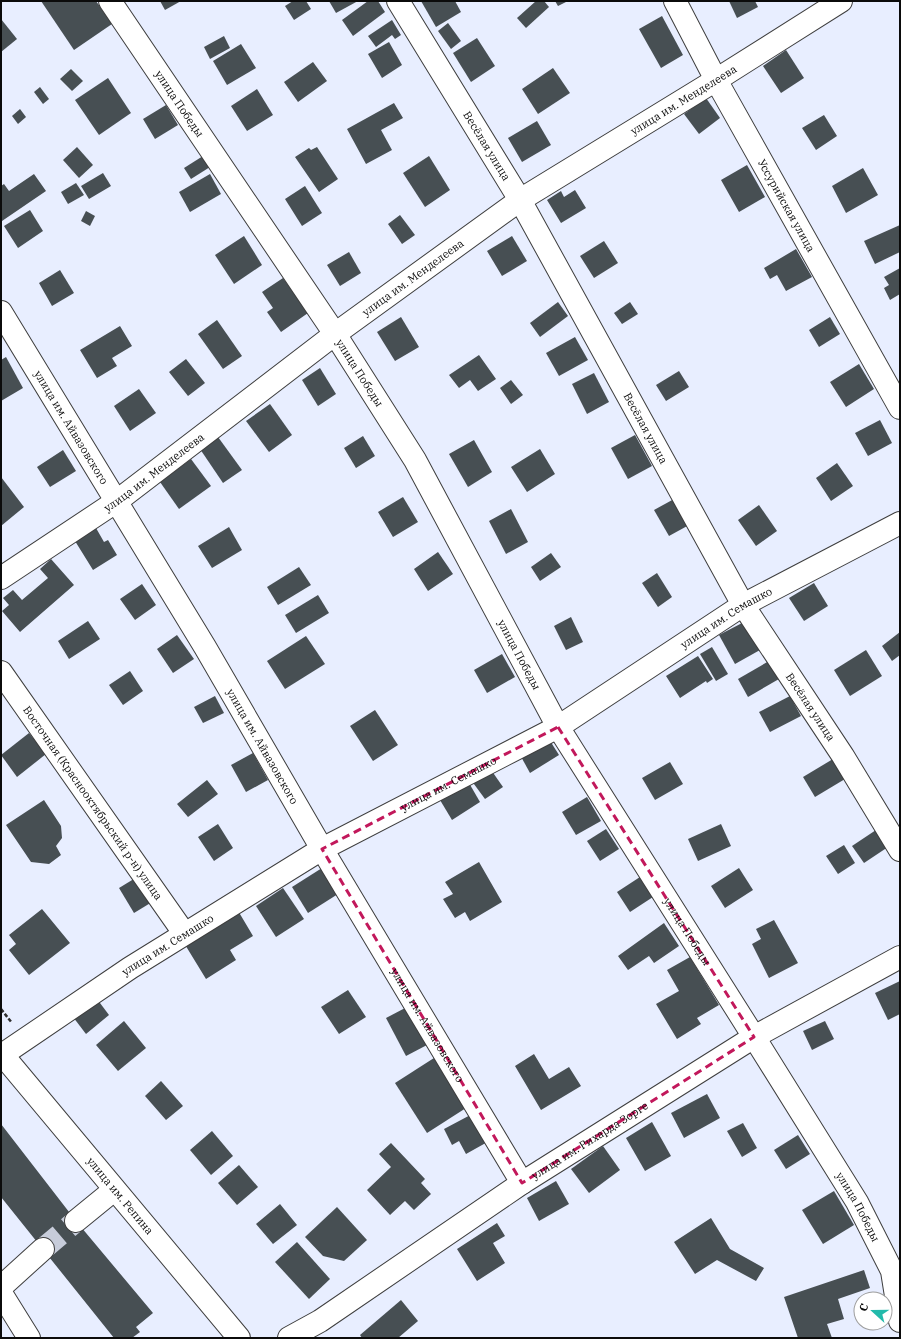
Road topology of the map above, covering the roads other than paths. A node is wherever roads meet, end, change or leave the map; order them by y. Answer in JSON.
{"nodes":[{"id":1,"x":110,"y":1,"type":"edge"},
{"id":2,"x":398,"y":1,"type":"edge"},
{"id":3,"x":676,"y":1,"type":"edge"},
{"id":4,"x":841,"y":1,"type":"edge"},
{"id":5,"x":716,"y":80,"type":"junction"},
{"id":6,"x":520,"y":200,"type":"junction"},
{"id":7,"x":1,"y":312,"type":"edge"},
{"id":8,"x":334,"y":334,"type":"junction"},
{"id":9,"x":900,"y":408,"type":"edge"},
{"id":10,"x":117,"y":501,"type":"junction"},
{"id":11,"x":900,"y":523,"type":"edge"},
{"id":12,"x":1,"y":578,"type":"edge"},
{"id":13,"x":743,"y":605,"type":"junction"},
{"id":14,"x":1,"y":672,"type":"edge"},
{"id":15,"x":558,"y":726,"type":"junction"},
{"id":16,"x":322,"y":849,"type":"junction"},
{"id":17,"x":900,"y":850,"type":"edge"},
{"id":18,"x":184,"y":933,"type":"junction"},
{"id":19,"x":900,"y":957,"type":"edge"},
{"id":20,"x":754,"y":1036,"type":"junction"},
{"id":21,"x":2,"y":1054,"type":"edge"},
{"id":22,"x":522,"y":1184,"type":"junction"},
{"id":23,"x":114,"y":1190,"type":"junction"},
{"id":24,"x":76,"y":1221,"type":"tunnel mouth"},
{"id":25,"x":43,"y":1249,"type":"tunnel mouth"},
{"id":26,"x":1,"y":1287,"type":"edge"},
{"id":27,"x":1,"y":1293,"type":"edge"},
{"id":28,"x":900,"y":1321,"type":"edge"},
{"id":29,"x":29,"y":1338,"type":"edge"},
{"id":30,"x":239,"y":1338,"type":"edge"},
{"id":31,"x":289,"y":1338,"type":"edge"}],
"edges":[{"from":1,"to":8,"type":"street","name":"улица Победы"},
{"from":2,"to":6,"type":"street","name":"Весёлая улица"},
{"from":3,"to":5,"type":"street","name":"Уссурийская улица"},
{"from":4,"to":5,"type":"street","name":"улица им. Менделеева"},
{"from":5,"to":6,"type":"street","name":"улица им. Менделеева"},
{"from":5,"to":9,"type":"street","name":"Уссурийская улица"},
{"from":6,"to":8,"type":"street","name":"улица им. Менделеева"},
{"from":6,"to":13,"type":"street","name":"Весёлая улица"},
{"from":7,"to":10,"type":"street","name":"улица им. Айвазовского"},
{"from":8,"to":10,"type":"street","name":"улица им. Менделеева"},
{"from":8,"to":15,"type":"street","name":"улица Победы"},
{"from":10,"to":12,"type":"street","name":"улица им. Менделеева"},
{"from":10,"to":16,"type":"street","name":"улица им. Айвазовского"},
{"from":11,"to":13,"type":"street","name":"улица им. Семашко"},
{"from":13,"to":15,"type":"street","name":"улица им. Семашко"},
{"from":13,"to":17,"type":"street","name":"Весёлая улица"},
{"from":14,"to":18,"type":"street","name":"Восточная (Краснооктябрьский р-н) улица"},
{"from":15,"to":16,"type":"street","name":"улица им. Семашко"},
{"from":15,"to":20,"type":"street","name":"улица Победы"},
{"from":16,"to":18,"type":"street","name":"улица им. Семашко"},
{"from":16,"to":22,"type":"street","name":"улица им. Айвазовского"},
{"from":18,"to":21,"type":"street","name":"улица им. Семашко"},
{"from":19,"to":20,"type":"street","name":"улица им. Рихарда Зорге"},
{"from":20,"to":22,"type":"street","name":"улица им. Рихарда Зорге"},
{"from":20,"to":28,"type":"street","name":"улица Победы"},
{"from":21,"to":23,"type":"street","name":"улица им. Репина"},
{"from":22,"to":31,"type":"street","name":"улица им. Рихарда Зорге"},
{"from":23,"to":24,"type":"street"},
{"from":23,"to":30,"type":"street","name":"улица им. Репина"},
{"from":25,"to":26,"type":"street"},
{"from":27,"to":29,"type":"street"}]}
